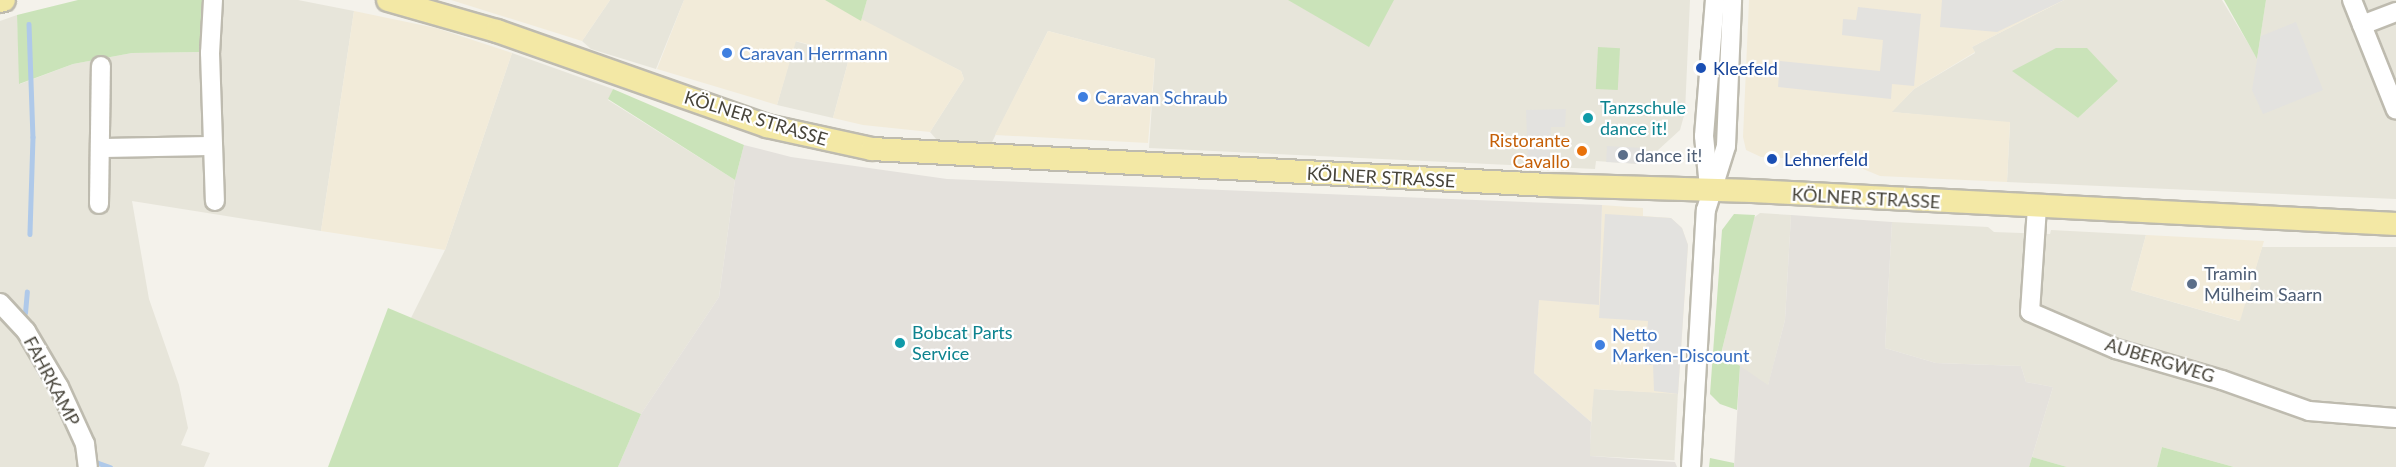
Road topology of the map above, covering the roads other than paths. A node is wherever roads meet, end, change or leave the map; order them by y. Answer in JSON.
{"nodes":[{"id":1,"x":4,"y":0,"type":"edge"},
{"id":2,"x":213,"y":0,"type":"edge"},
{"id":3,"x":388,"y":0,"type":"edge"},
{"id":4,"x":1714,"y":0,"type":"edge"},
{"id":5,"x":1732,"y":0,"type":"edge"},
{"id":6,"x":2352,"y":0,"type":"edge"},
{"id":7,"x":0,"y":2,"type":"edge"},
{"id":8,"x":2396,"y":12,"type":"edge"},
{"id":9,"x":2362,"y":25,"type":"junction"},
{"id":10,"x":101,"y":66,"type":"dead end"},
{"id":11,"x":2396,"y":110,"type":"edge"},
{"id":12,"x":213,"y":146,"type":"junction"},
{"id":13,"x":99,"y":148,"type":"junction"},
{"id":14,"x":1710,"y":190,"type":"junction"},
{"id":15,"x":215,"y":201,"type":"dead end"},
{"id":16,"x":99,"y":204,"type":"dead end"},
{"id":17,"x":2037,"y":207,"type":"junction"},
{"id":18,"x":2396,"y":224,"type":"edge"},
{"id":19,"x":0,"y":303,"type":"edge"},
{"id":20,"x":2396,"y":418,"type":"edge"},
{"id":21,"x":88,"y":467,"type":"edge"},
{"id":22,"x":1691,"y":467,"type":"edge"}],
"edges":[{"from":1,"to":7,"type":"main road"},
{"from":2,"to":12,"type":"street"},
{"from":3,"to":14,"type":"main road","name":"KÖLNER STRASSE"},
{"from":4,"to":14,"type":"street"},
{"from":5,"to":14,"type":"street"},
{"from":6,"to":9,"type":"street"},
{"from":8,"to":9,"type":"street"},
{"from":9,"to":11,"type":"street"},
{"from":10,"to":13,"type":"street"},
{"from":12,"to":13,"type":"street"},
{"from":12,"to":15,"type":"street"},
{"from":13,"to":16,"type":"street"},
{"from":14,"to":17,"type":"main road","name":"KÖLNER STRASSE"},
{"from":14,"to":22,"type":"street"},
{"from":17,"to":18,"type":"main road","name":"KÖLNER STRASSE"},
{"from":17,"to":20,"type":"street","name":"AUBERGWEG"},
{"from":19,"to":21,"type":"street","name":"FAHRKAMP"}]}
